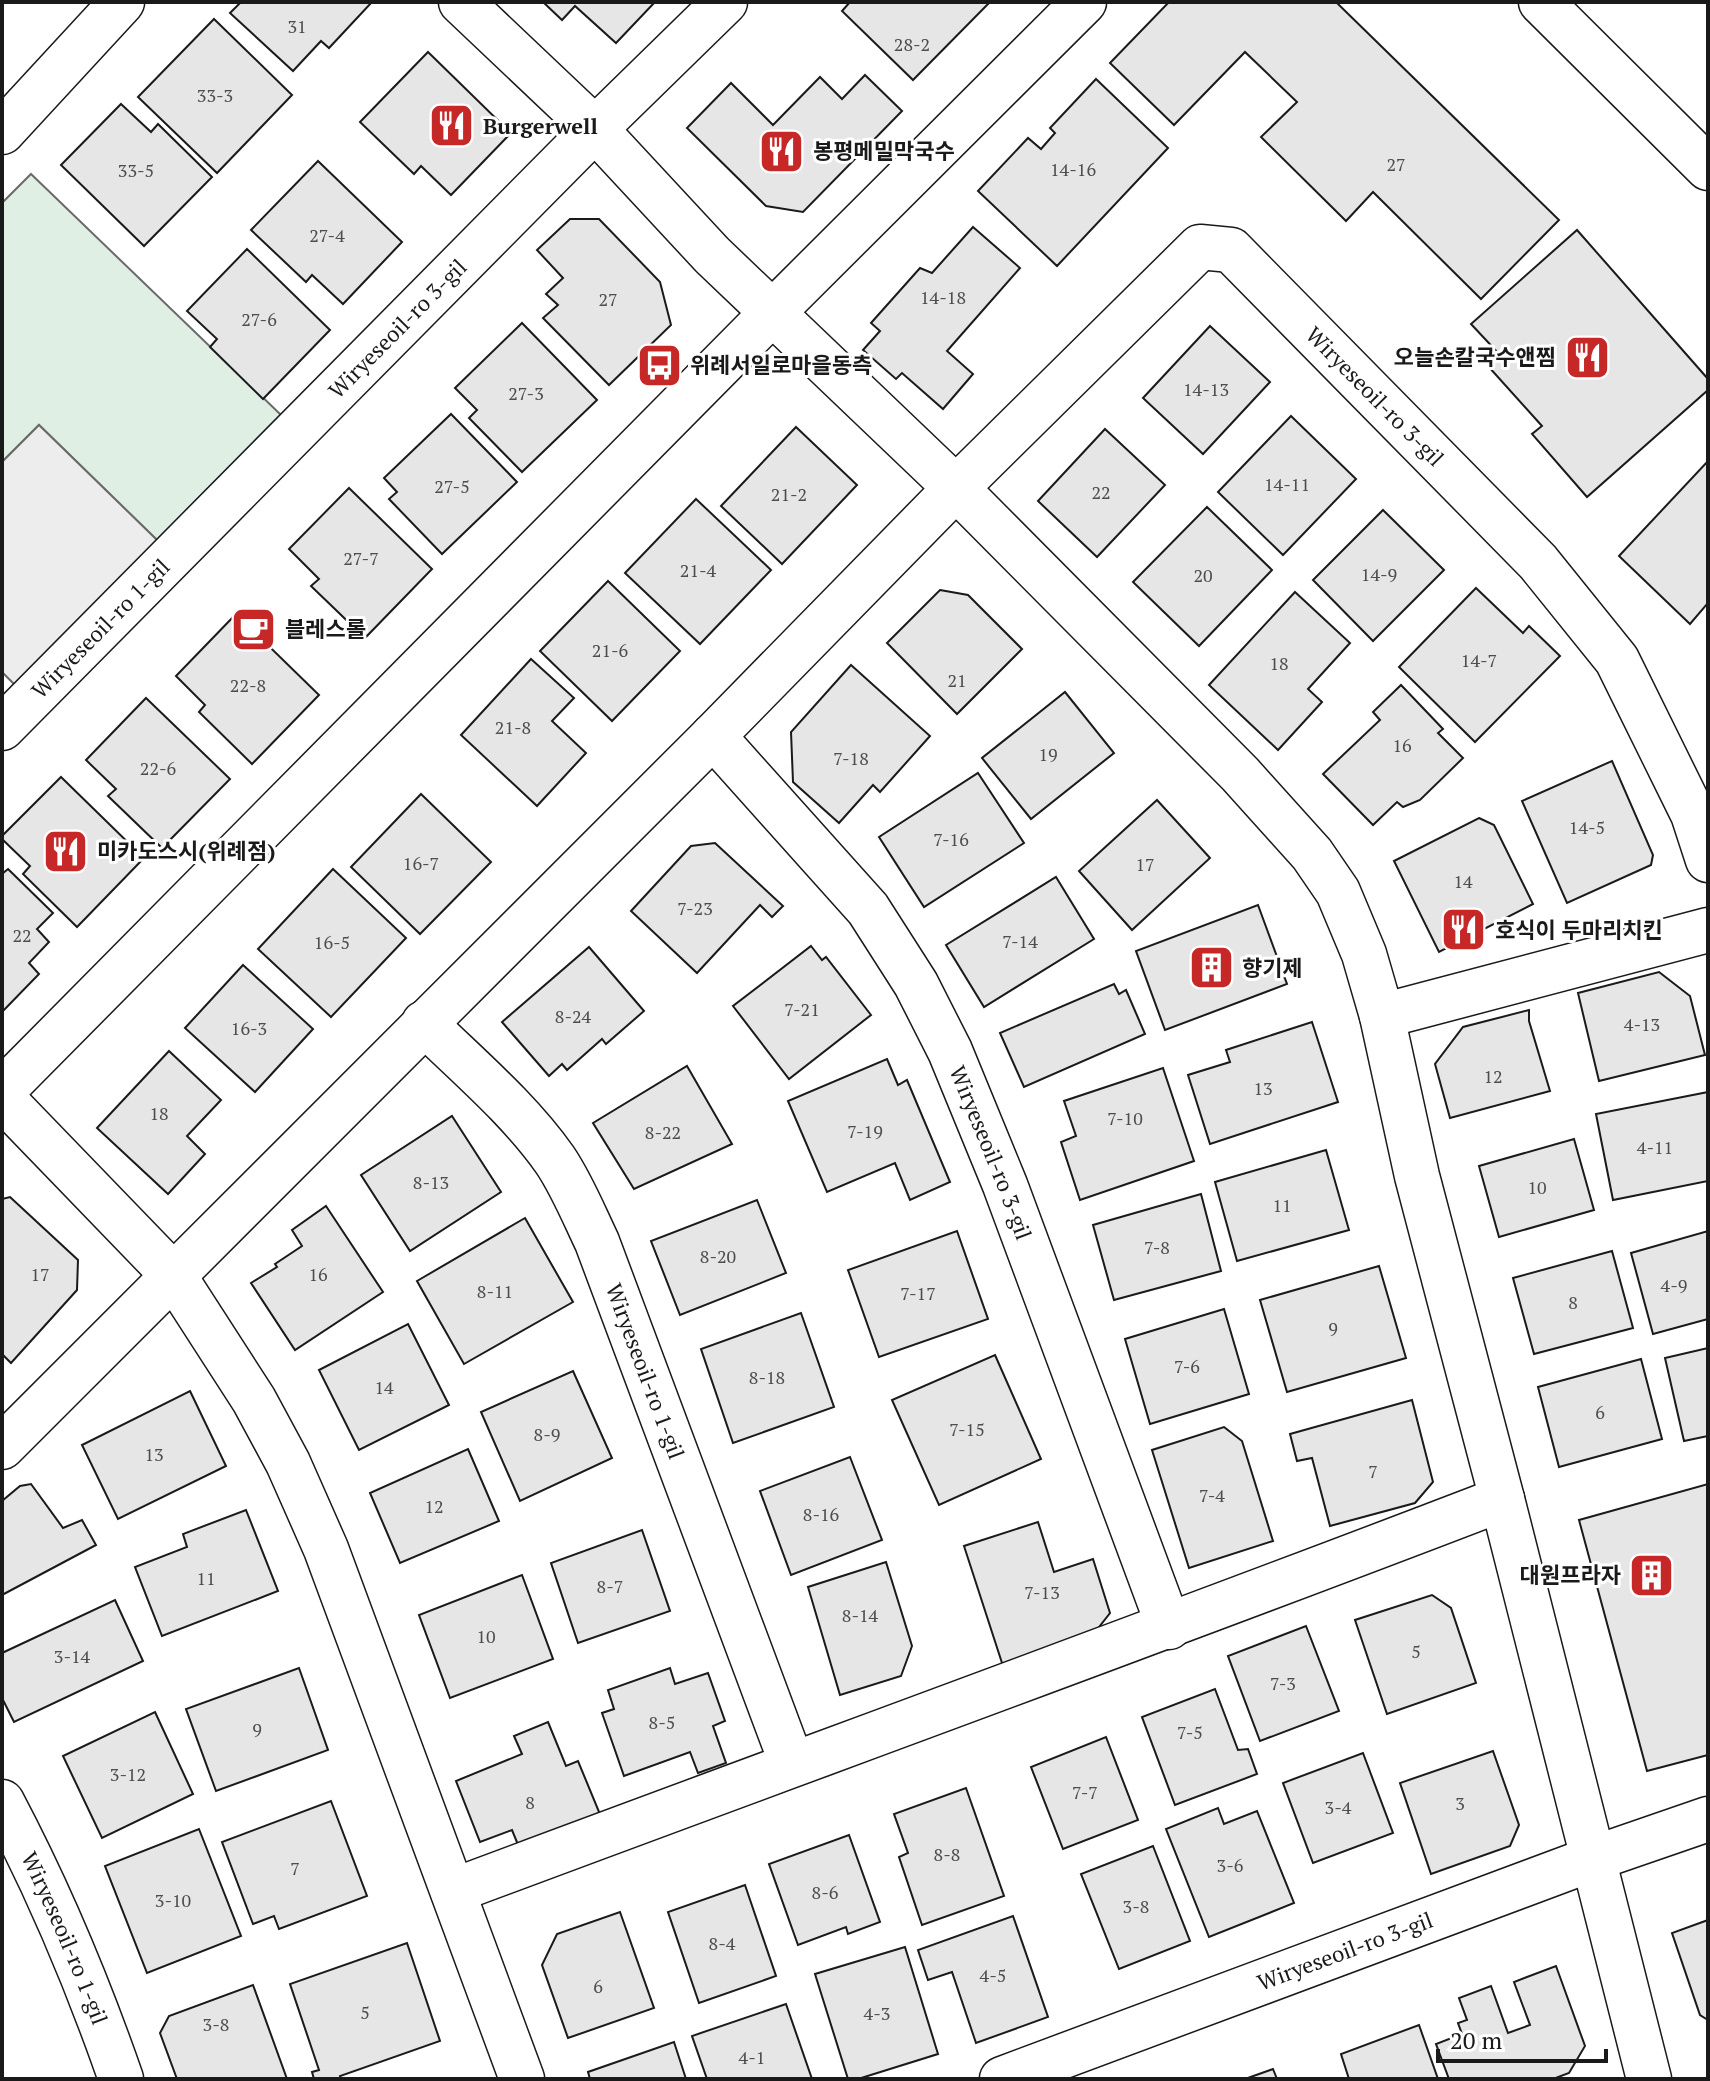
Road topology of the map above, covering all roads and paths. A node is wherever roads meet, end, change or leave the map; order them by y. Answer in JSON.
{"nodes":[{"id":1,"x":122,"y":2,"type":"edge"},
{"id":2,"x":461,"y":2,"type":"edge"},
{"id":3,"x":725,"y":2,"type":"edge"},
{"id":4,"x":1084,"y":2,"type":"edge"},
{"id":5,"x":1541,"y":2,"type":"edge"},
{"id":6,"x":595,"y":129,"type":"junction"},
{"id":7,"x":2,"y":132,"type":"edge"},
{"id":8,"x":1708,"y":168,"type":"edge"},
{"id":9,"x":773,"y":312,"type":"junction"},
{"id":10,"x":956,"y":488,"type":"junction"},
{"id":11,"x":199,"y":528,"type":"joint"},
{"id":12,"x":2,"y":728,"type":"edge"},
{"id":13,"x":713,"y":736,"type":"junction"},
{"id":14,"x":1708,"y":860,"type":"edge"},
{"id":15,"x":1708,"y":930,"type":"edge"},
{"id":16,"x":1382,"y":1016,"type":"junction"},
{"id":17,"x":424,"y":1023,"type":"junction"},
{"id":18,"x":2,"y":1091,"type":"edge"},
{"id":19,"x":2,"y":1098,"type":"edge"},
{"id":20,"x":174,"y":1276,"type":"junction"},
{"id":21,"x":2,"y":1447,"type":"edge"},
{"id":22,"x":1502,"y":1499,"type":"junction"},
{"id":23,"x":1169,"y":1627,"type":"junction"},
{"id":24,"x":792,"y":1764,"type":"junction"},
{"id":25,"x":2,"y":1802,"type":"edge"},
{"id":26,"x":1708,"y":1819,"type":"edge"},
{"id":27,"x":1592,"y":1859,"type":"junction"},
{"id":28,"x":453,"y":1891,"type":"junction"},
{"id":29,"x":121,"y":2079,"type":"edge"},
{"id":30,"x":522,"y":2079,"type":"edge"},
{"id":31,"x":1002,"y":2079,"type":"edge"},
{"id":32,"x":1649,"y":2079,"type":"edge"}],
"edges":[{"from":1,"to":7,"type":"street"},
{"from":2,"to":6,"type":"street"},
{"from":3,"to":6,"type":"street","name":"Wiryeseoil-ro 3-gil"},
{"from":4,"to":9,"type":"street"},
{"from":5,"to":8,"type":"street"},
{"from":6,"to":9,"type":"street"},
{"from":6,"to":11,"type":"street","name":"Wiryeseoil-ro 3-gil"},
{"from":9,"to":10,"type":"street"},
{"from":9,"to":18,"type":"street"},
{"from":10,"to":13,"type":"street","name":"Wiryeseoil-ro 3-gil"},
{"from":10,"to":14,"type":"street","name":"Wiryeseoil-ro 3-gil"},
{"from":10,"to":16,"type":"street"},
{"from":11,"to":12,"type":"street","name":"Wiryeseoil-ro 1-gil"},
{"from":13,"to":17,"type":"street","name":"Wiryeseoil-ro 3-gil"},
{"from":13,"to":23,"type":"street","name":"Wiryeseoil-ro 3-gil"},
{"from":15,"to":16,"type":"street"},
{"from":16,"to":22,"type":"street"},
{"from":17,"to":20,"type":"street"},
{"from":17,"to":24,"type":"street","name":"Wiryeseoil-ro 1-gil"},
{"from":19,"to":20,"type":"street"},
{"from":20,"to":21,"type":"street"},
{"from":20,"to":28,"type":"street"},
{"from":22,"to":23,"type":"street"},
{"from":22,"to":27,"type":"street"},
{"from":23,"to":24,"type":"street"},
{"from":24,"to":28,"type":"street"},
{"from":25,"to":29,"type":"street","name":"Wiryeseoil-ro 1-gil"},
{"from":26,"to":27,"type":"street","name":"Wiryeseoil-ro 3-gil"},
{"from":27,"to":31,"type":"street","name":"Wiryeseoil-ro 3-gil"},
{"from":27,"to":32,"type":"street"},
{"from":28,"to":30,"type":"street"}]}
